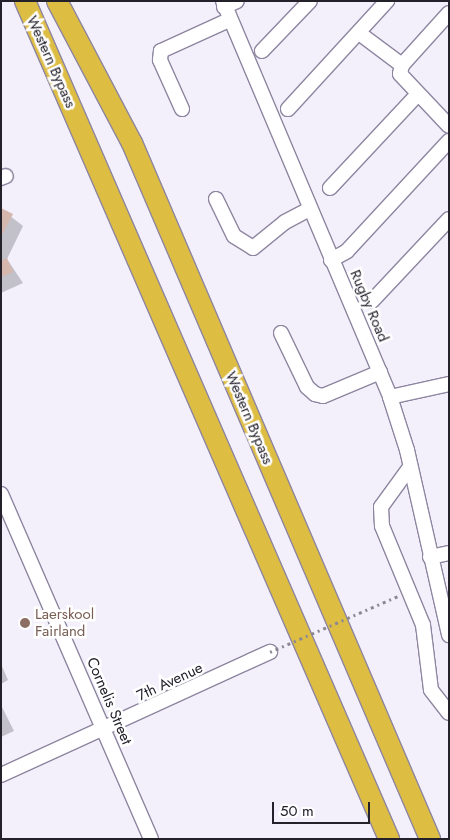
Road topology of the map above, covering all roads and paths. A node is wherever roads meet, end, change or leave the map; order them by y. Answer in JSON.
{"nodes":[{"id":1,"x":24,"y":1,"type":"edge"},
{"id":2,"x":58,"y":1,"type":"edge"},
{"id":3,"x":310,"y":1,"type":"edge"},
{"id":4,"x":383,"y":3,"type":"edge"},
{"id":5,"x":229,"y":7,"type":"edge"},
{"id":6,"x":449,"y":13,"type":"edge"},
{"id":7,"x":359,"y":33,"type":"junction"},
{"id":8,"x":262,"y":51,"type":"dead end"},
{"id":9,"x":402,"y":65,"type":"junction"},
{"id":10,"x":418,"y":94,"type":"junction"},
{"id":11,"x":182,"y":109,"type":"dead end"},
{"id":12,"x":288,"y":109,"type":"dead end"},
{"id":13,"x":449,"y":126,"type":"edge"},
{"id":14,"x":449,"y":141,"type":"edge"},
{"id":15,"x":330,"y":188,"type":"dead end"},
{"id":16,"x":216,"y":199,"type":"dead end"},
{"id":17,"x":309,"y":209,"type":"junction"},
{"id":18,"x":449,"y":219,"type":"edge"},
{"id":19,"x":331,"y":260,"type":"junction"},
{"id":20,"x":372,"y":301,"type":"dead end"},
{"id":21,"x":281,"y":333,"type":"dead end"},
{"id":22,"x":380,"y":372,"type":"junction"},
{"id":23,"x":449,"y":384,"type":"edge"},
{"id":24,"x":390,"y":397,"type":"junction"},
{"id":25,"x":410,"y":467,"type":"junction"},
{"id":26,"x":1,"y":494,"type":"edge"},
{"id":27,"x":449,"y":553,"type":"edge"},
{"id":28,"x":430,"y":558,"type":"junction"},
{"id":29,"x":398,"y":596,"type":"dead end"},
{"id":30,"x":449,"y":635,"type":"edge"},
{"id":31,"x":270,"y":652,"type":"joint"},
{"id":32,"x":449,"y":713,"type":"edge"},
{"id":33,"x":104,"y":731,"type":"junction"},
{"id":34,"x":1,"y":775,"type":"edge"},
{"id":35,"x":151,"y":839,"type":"edge"},
{"id":36,"x":389,"y":839,"type":"edge"},
{"id":37,"x":430,"y":839,"type":"edge"}],
"edges":[{"from":1,"to":36,"type":"highway","name":"Western Bypass"},
{"from":2,"to":37,"type":"highway","name":"Western Bypass"},
{"from":3,"to":8,"type":"street"},
{"from":4,"to":7,"type":"street"},
{"from":5,"to":11,"type":"street"},
{"from":5,"to":17,"type":"street","name":"Rugby Road"},
{"from":6,"to":9,"type":"street"},
{"from":7,"to":9,"type":"street"},
{"from":7,"to":12,"type":"street"},
{"from":9,"to":10,"type":"street"},
{"from":10,"to":13,"type":"street"},
{"from":10,"to":15,"type":"street"},
{"from":14,"to":19,"type":"street"},
{"from":16,"to":17,"type":"street"},
{"from":17,"to":19,"type":"street","name":"Rugby Road"},
{"from":18,"to":20,"type":"street"},
{"from":19,"to":22,"type":"street","name":"Rugby Road"},
{"from":21,"to":22,"type":"street"},
{"from":22,"to":24,"type":"street","name":"Rugby Road"},
{"from":23,"to":24,"type":"street"},
{"from":24,"to":25,"type":"street","name":"Rugby Road"},
{"from":25,"to":28,"type":"street","name":"Rugby Road"},
{"from":25,"to":32,"type":"street"},
{"from":26,"to":33,"type":"street","name":"Cornelis Street"},
{"from":27,"to":28,"type":"street"},
{"from":28,"to":30,"type":"street","name":"Rugby Road"},
{"from":29,"to":31,"type":"path","bridge":true},
{"from":31,"to":33,"type":"street","name":"7th Avenue"},
{"from":33,"to":34,"type":"street","name":"7th Avenue"},
{"from":33,"to":35,"type":"street","name":"Cornelis Street"}]}
